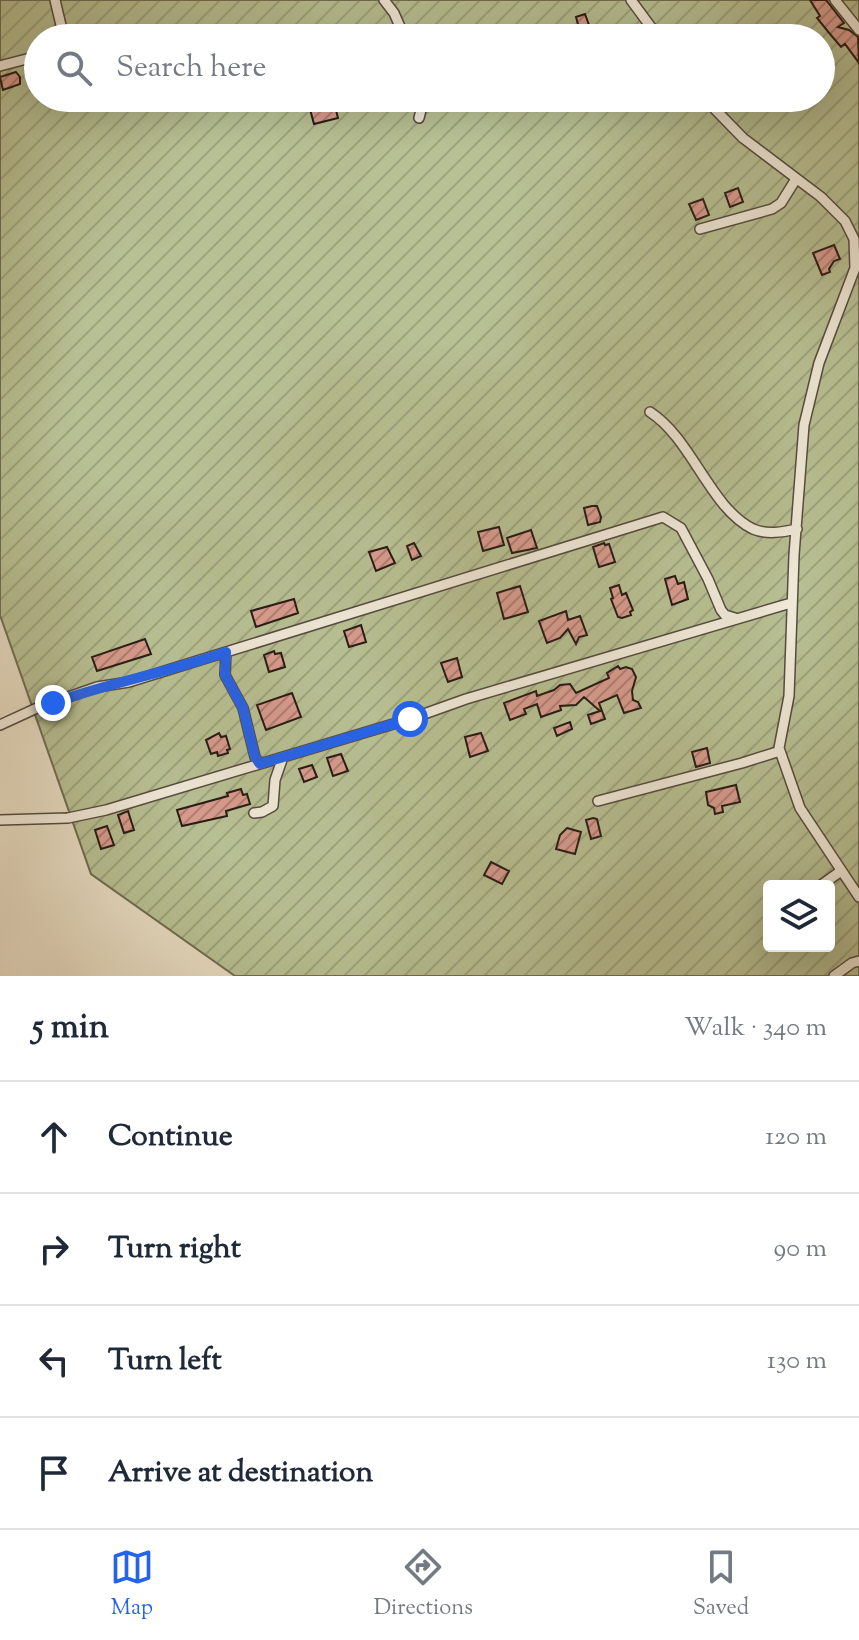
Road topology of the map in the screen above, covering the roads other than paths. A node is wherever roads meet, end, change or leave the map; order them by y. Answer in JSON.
{"nodes":[{"id":1,"x":55,"y":0,"type":"edge"},
{"id":2,"x":384,"y":0,"type":"edge"},
{"id":3,"x":631,"y":0,"type":"edge"},
{"id":4,"x":835,"y":0,"type":"edge"},
{"id":5,"x":61,"y":24,"type":"edge"},
{"id":6,"x":399,"y":24,"type":"edge"},
{"id":7,"x":648,"y":24,"type":"edge"},
{"id":8,"x":859,"y":30,"type":"edge"},
{"id":9,"x":24,"y":59,"type":"edge"},
{"id":10,"x":0,"y":65,"type":"edge"},
{"id":11,"x":420,"y":112,"type":"edge"},
{"id":12,"x":718,"y":112,"type":"edge"},
{"id":13,"x":419,"y":118,"type":"dead end"},
{"id":14,"x":796,"y":179,"type":"junction"},
{"id":15,"x":700,"y":229,"type":"dead end"},
{"id":16,"x":650,"y":412,"type":"dead end"},
{"id":17,"x":797,"y":529,"type":"junction"},
{"id":18,"x":791,"y":603,"type":"junction"},
{"id":19,"x":735,"y":618,"type":"junction"},
{"id":20,"x":226,"y":652,"type":"junction"},
{"id":21,"x":0,"y":725,"type":"edge"},
{"id":22,"x":780,"y":751,"type":"junction"},
{"id":23,"x":283,"y":757,"type":"junction"},
{"id":24,"x":260,"y":764,"type":"junction"},
{"id":25,"x":598,"y":801,"type":"dead end"},
{"id":26,"x":254,"y":813,"type":"dead end"},
{"id":27,"x":0,"y":820,"type":"edge"},
{"id":28,"x":841,"y":871,"type":"junction"},
{"id":29,"x":828,"y":880,"type":"edge"},
{"id":30,"x":859,"y":897,"type":"edge"},
{"id":31,"x":859,"y":961,"type":"edge"},
{"id":32,"x":834,"y":976,"type":"edge"}],
"edges":[{"from":1,"to":5,"type":"street"},
{"from":2,"to":6,"type":"street"},
{"from":3,"to":7,"type":"street"},
{"from":4,"to":8,"type":"street"},
{"from":9,"to":10,"type":"street"},
{"from":11,"to":13,"type":"street"},
{"from":12,"to":14,"type":"street"},
{"from":14,"to":15,"type":"street"},
{"from":14,"to":17,"type":"street"},
{"from":16,"to":17,"type":"street"},
{"from":17,"to":18,"type":"street"},
{"from":18,"to":19,"type":"street"},
{"from":18,"to":22,"type":"street"},
{"from":19,"to":20,"type":"street"},
{"from":19,"to":23,"type":"street"},
{"from":20,"to":21,"type":"street"},
{"from":20,"to":24,"type":"street"},
{"from":22,"to":25,"type":"street"},
{"from":22,"to":28,"type":"street"},
{"from":23,"to":24,"type":"street"},
{"from":23,"to":26,"type":"street"},
{"from":24,"to":27,"type":"street"},
{"from":28,"to":29,"type":"street"},
{"from":28,"to":30,"type":"street"},
{"from":31,"to":32,"type":"street"}]}
